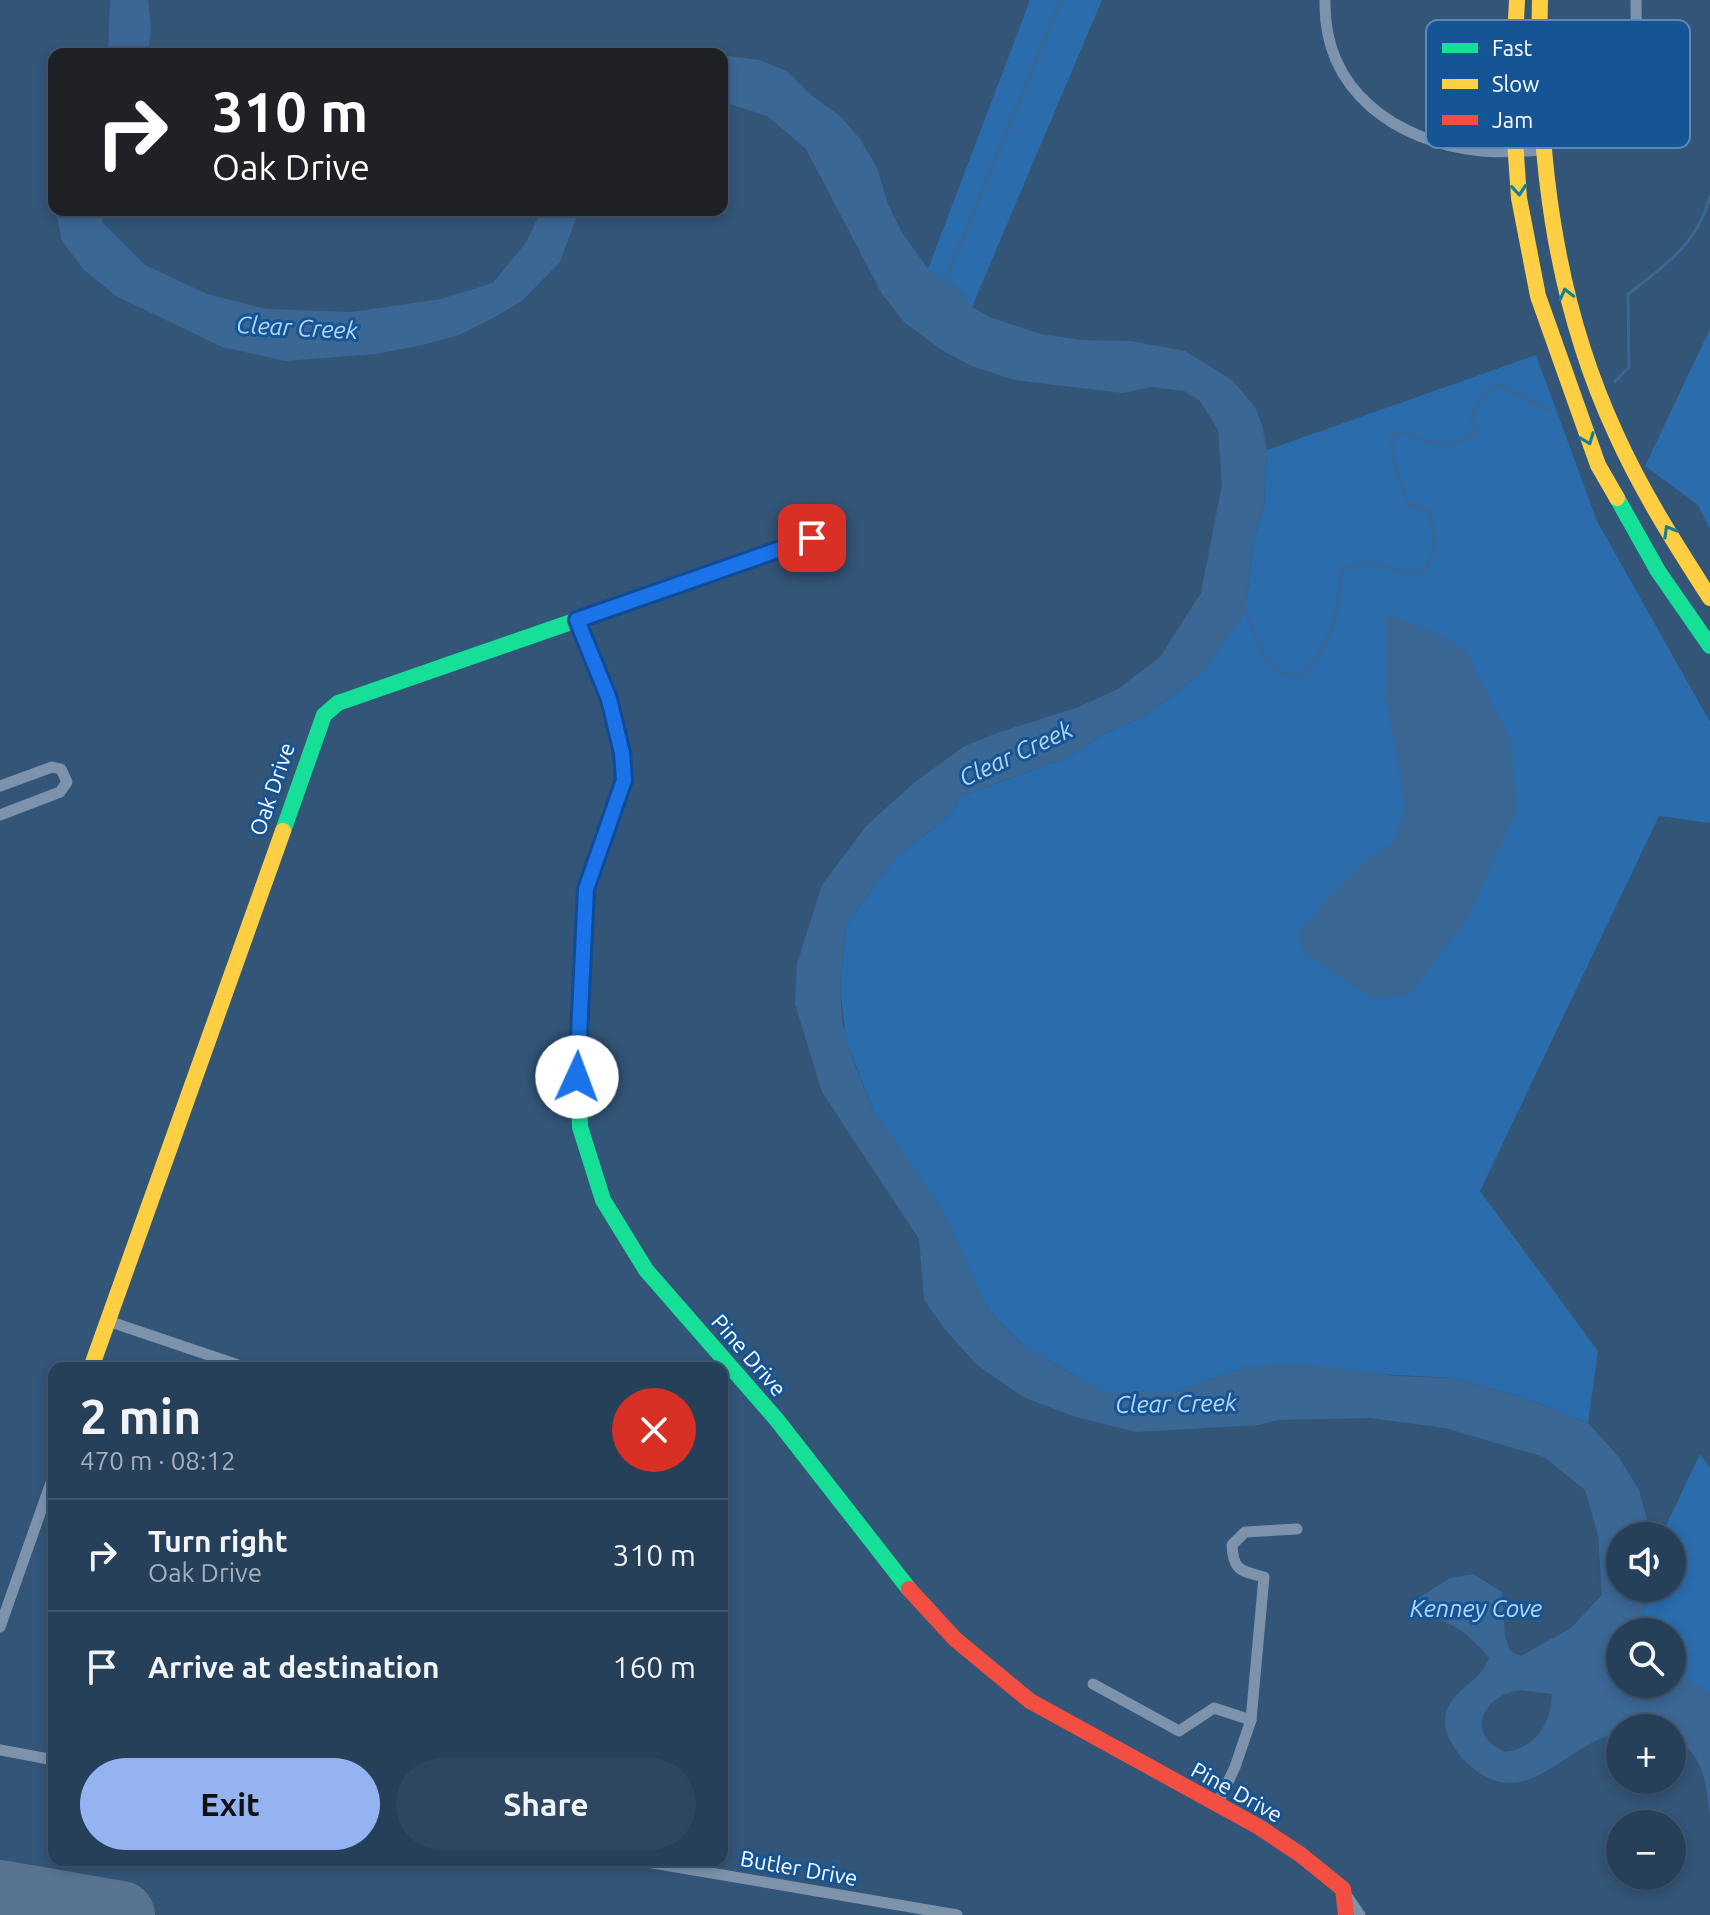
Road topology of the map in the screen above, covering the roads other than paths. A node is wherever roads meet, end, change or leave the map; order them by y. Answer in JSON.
{"nodes":[{"id":1,"x":1325,"y":0,"type":"edge"},
{"id":2,"x":1517,"y":0,"type":"edge"},
{"id":3,"x":1540,"y":0,"type":"edge"},
{"id":4,"x":1636,"y":0,"type":"edge"},
{"id":5,"x":1516,"y":20,"type":"edge"},
{"id":6,"x":1540,"y":20,"type":"edge"},
{"id":7,"x":1636,"y":20,"type":"edge"},
{"id":8,"x":1426,"y":138,"type":"edge"},
{"id":9,"x":1469,"y":148,"type":"edge"},
{"id":10,"x":1516,"y":148,"type":"edge"},
{"id":11,"x":1543,"y":150,"type":"joint"},
{"id":12,"x":1516,"y":151,"type":"junction"},
{"id":13,"x":812,"y":538,"type":"dead end"},
{"id":14,"x":1710,"y":598,"type":"edge"},
{"id":15,"x":577,"y":620,"type":"junction"},
{"id":16,"x":1710,"y":646,"type":"edge"},
{"id":17,"x":0,"y":786,"type":"edge"},
{"id":18,"x":0,"y":815,"type":"edge"},
{"id":19,"x":108,"y":1321,"type":"junction"},
{"id":20,"x":93,"y":1362,"type":"edge"},
{"id":21,"x":229,"y":1362,"type":"edge"},
{"id":22,"x":726,"y":1362,"type":"edge"},
{"id":23,"x":728,"y":1364,"type":"edge"},
{"id":24,"x":48,"y":1491,"type":"edge"},
{"id":25,"x":1297,"y":1529,"type":"dead end"},
{"id":26,"x":0,"y":1627,"type":"edge"},
{"id":27,"x":1093,"y":1684,"type":"dead end"},
{"id":28,"x":1251,"y":1720,"type":"junction"},
{"id":29,"x":0,"y":1750,"type":"edge"},
{"id":30,"x":48,"y":1759,"type":"edge"},
{"id":31,"x":1217,"y":1805,"type":"junction"},
{"id":32,"x":670,"y":1866,"type":"edge"},
{"id":33,"x":1343,"y":1889,"type":"junction"},
{"id":34,"x":957,"y":1915,"type":"edge"},
{"id":35,"x":1346,"y":1915,"type":"edge"},
{"id":36,"x":1360,"y":1915,"type":"edge"}],
"edges":[{"from":1,"to":8,"type":"street"},
{"from":2,"to":5,"type":"street"},
{"from":3,"to":6,"type":"street"},
{"from":4,"to":7,"type":"street"},
{"from":9,"to":12,"type":"street"},
{"from":10,"to":12,"type":"street"},
{"from":11,"to":12,"type":"street"},
{"from":14,"to":11,"type":"street","one_way":true},
{"from":12,"to":16,"type":"street","one_way":true},
{"from":13,"to":15,"type":"street","name":"Oak Drive"},
{"from":15,"to":19,"type":"street","name":"Oak Drive"},
{"from":15,"to":22,"type":"street","name":"Pine Drive"},
{"from":17,"to":18,"type":"street"},
{"from":19,"to":20,"type":"street","name":"Oak Drive"},
{"from":19,"to":21,"type":"street"},
{"from":23,"to":31,"type":"street","name":"Pine Drive"},
{"from":24,"to":26,"type":"street"},
{"from":25,"to":28,"type":"street"},
{"from":27,"to":28,"type":"street"},
{"from":28,"to":31,"type":"street"},
{"from":29,"to":30,"type":"street"},
{"from":31,"to":33,"type":"street","name":"Pine Drive"},
{"from":32,"to":34,"type":"street","name":"Butler Drive"},
{"from":33,"to":35,"type":"street"},
{"from":33,"to":36,"type":"street","name":"Pine Drive"}]}
